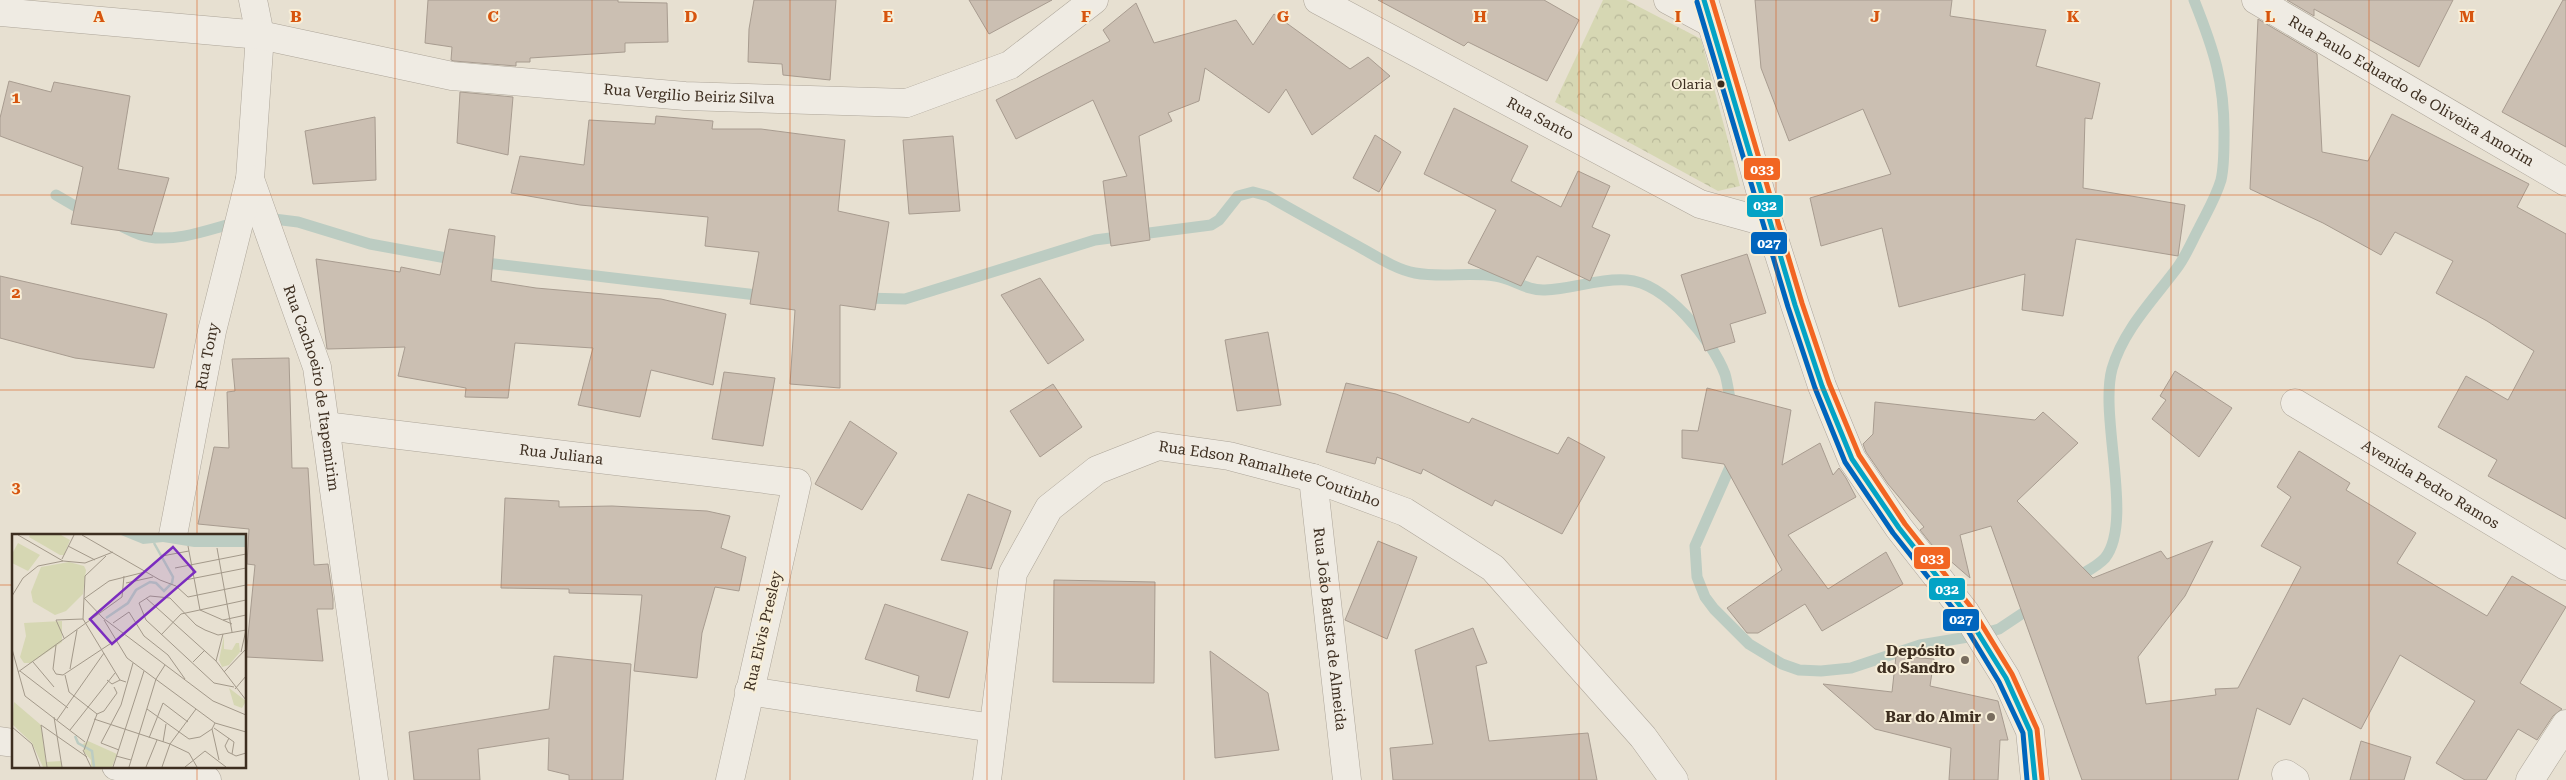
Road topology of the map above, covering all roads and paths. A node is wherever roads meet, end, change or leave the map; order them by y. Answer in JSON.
{"nodes":[{"id":1,"x":253,"y":0,"type":"edge"},
{"id":2,"x":1094,"y":0,"type":"edge"},
{"id":3,"x":1318,"y":0,"type":"edge"},
{"id":4,"x":1668,"y":0,"type":"edge"},
{"id":5,"x":2256,"y":0,"type":"edge"},
{"id":6,"x":0,"y":12,"type":"edge"},
{"id":7,"x":1707,"y":12,"type":"edge"},
{"id":8,"x":260,"y":35,"type":"junction"},
{"id":9,"x":250,"y":179,"type":"junction"},
{"id":10,"x":2566,"y":182,"type":"edge"},
{"id":11,"x":1769,"y":223,"type":"junction"},
{"id":12,"x":2295,"y":403,"type":"dead end"},
{"id":13,"x":325,"y":426,"type":"junction"},
{"id":14,"x":1313,"y":478,"type":"junction"},
{"id":15,"x":797,"y":483,"type":"joint"},
{"id":16,"x":173,"y":534,"type":"edge"},
{"id":17,"x":2566,"y":566,"type":"edge"},
{"id":18,"x":749,"y":691,"type":"junction"},
{"id":19,"x":2566,"y":724,"type":"edge"},
{"id":20,"x":993,"y":728,"type":"junction"},
{"id":21,"x":126,"y":770,"type":"edge"},
{"id":22,"x":207,"y":780,"type":"edge"},
{"id":23,"x":374,"y":780,"type":"edge"},
{"id":24,"x":730,"y":780,"type":"edge"},
{"id":25,"x":987,"y":780,"type":"edge"},
{"id":26,"x":1347,"y":780,"type":"edge"},
{"id":27,"x":1674,"y":780,"type":"edge"},
{"id":28,"x":2035,"y":780,"type":"edge"},
{"id":29,"x":2530,"y":780,"type":"edge"}],
"edges":[{"from":1,"to":8,"type":"street","name":"Rua Cachoeiro de Itapemirim"},
{"from":2,"to":8,"type":"street","name":"Rua Vergilio Beiriz Silva"},
{"from":3,"to":11,"type":"street","name":"Rua Santo"},
{"from":4,"to":7,"type":"street"},
{"from":5,"to":10,"type":"street","name":"Rua Paulo Eduardo de Oliveira Amorim"},
{"from":6,"to":8,"type":"street","name":"Rua Vergilio Beiriz Silva"},
{"from":7,"to":11,"type":"street"},
{"from":8,"to":9,"type":"street","name":"Rua Cachoeiro de Itapemirim"},
{"from":9,"to":13,"type":"street","name":"Rua Cachoeiro de Itapemirim"},
{"from":9,"to":16,"type":"street","name":"Rua Tony"},
{"from":11,"to":28,"type":"street"},
{"from":12,"to":17,"type":"street","name":"Avenida Pedro Ramos"},
{"from":13,"to":15,"type":"street","name":"Rua Juliana"},
{"from":13,"to":23,"type":"street","name":"Rua Cachoeiro de Itapemirim"},
{"from":14,"to":20,"type":"street","name":"Rua Edson Ramalhete Coutinho"},
{"from":14,"to":26,"type":"street","name":"Rua João Batista de Almeida"},
{"from":14,"to":27,"type":"street","name":"Rua Edson Ramalhete Coutinho"},
{"from":15,"to":18,"type":"street","name":"Rua Elvis Presley"},
{"from":18,"to":20,"type":"street"},
{"from":18,"to":24,"type":"street","name":"Rua Elvis Presley"},
{"from":19,"to":29,"type":"street"},
{"from":20,"to":25,"type":"street","name":"Rua Edson Ramalhete Coutinho"},
{"from":21,"to":22,"type":"street"}]}
